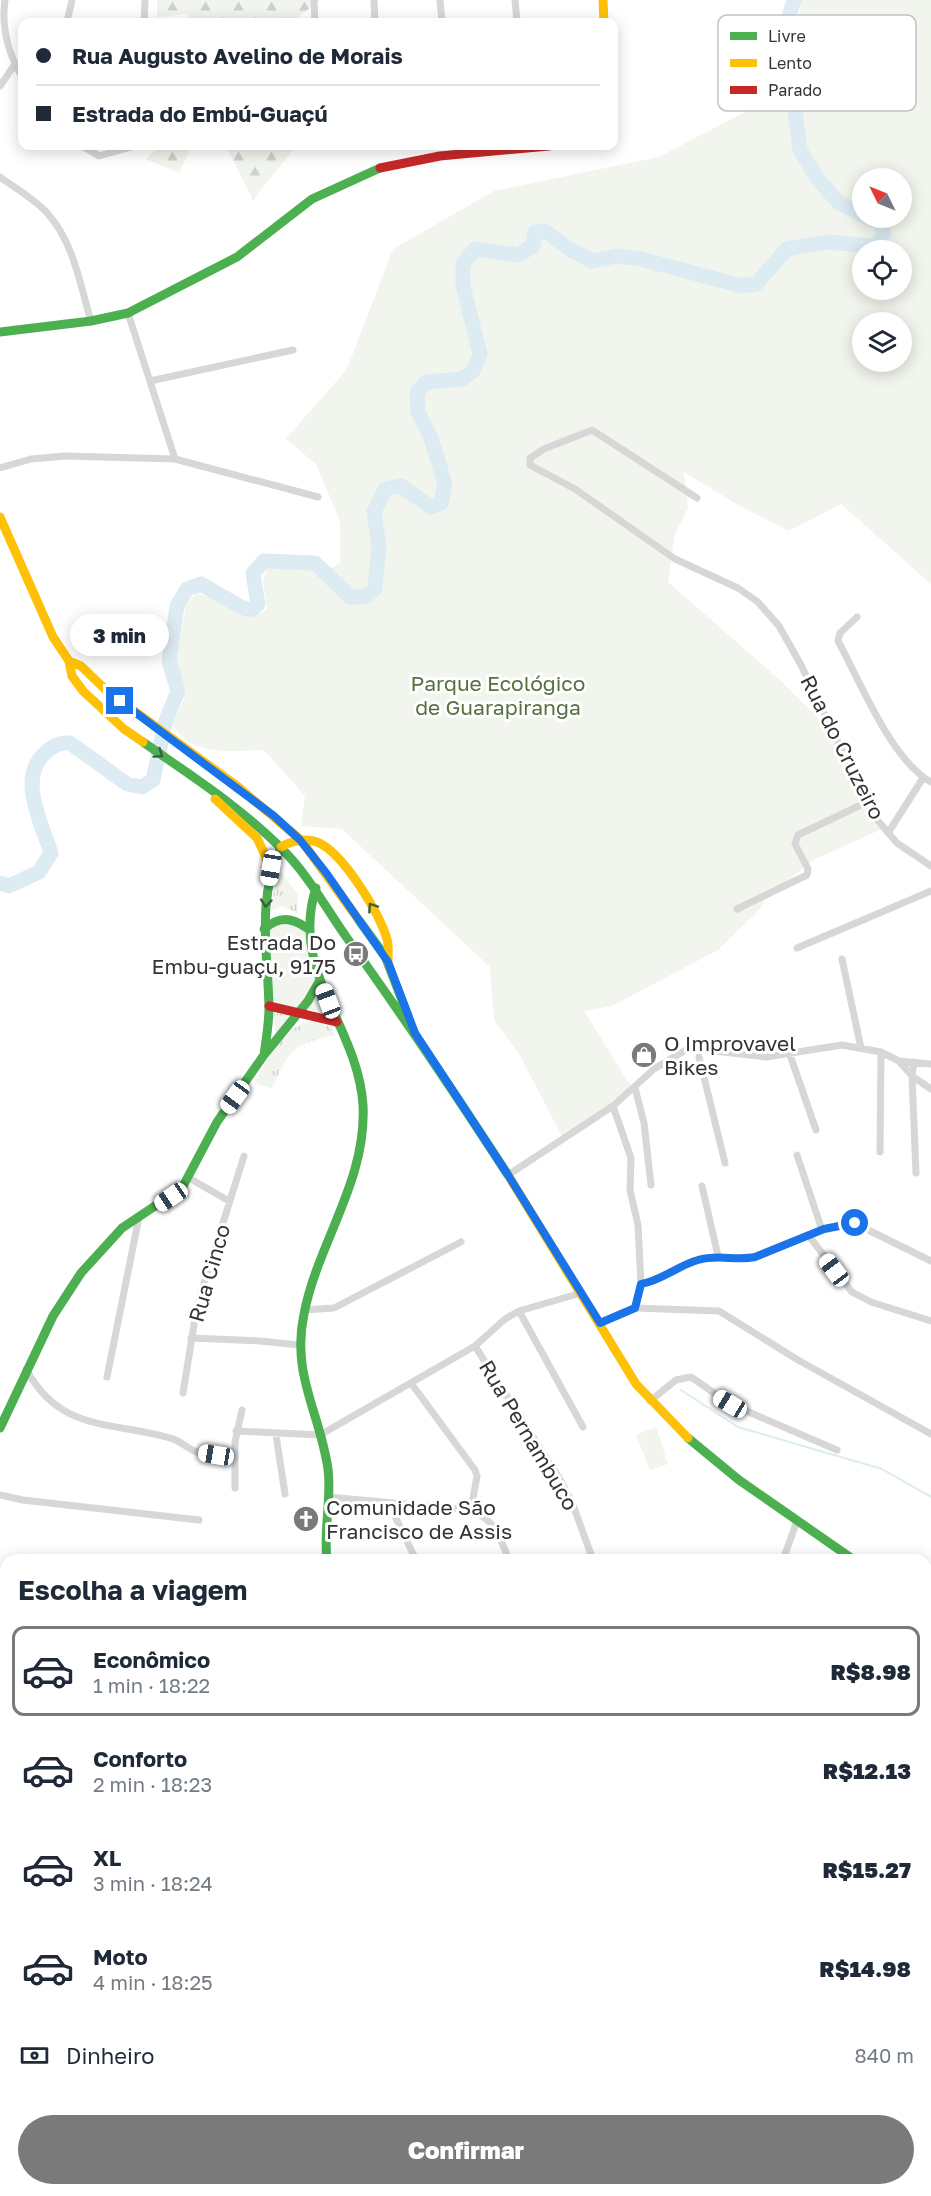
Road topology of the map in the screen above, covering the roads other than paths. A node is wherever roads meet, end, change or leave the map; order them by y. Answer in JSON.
{"nodes":[{"id":1,"x":5,"y":0,"type":"edge"},
{"id":2,"x":72,"y":0,"type":"edge"},
{"id":3,"x":146,"y":0,"type":"edge"},
{"id":4,"x":314,"y":0,"type":"edge"},
{"id":5,"x":374,"y":0,"type":"edge"},
{"id":6,"x":440,"y":0,"type":"edge"},
{"id":7,"x":515,"y":0,"type":"edge"},
{"id":8,"x":603,"y":0,"type":"edge"},
{"id":9,"x":68,"y":18,"type":"edge"},
{"id":10,"x":144,"y":18,"type":"edge"},
{"id":11,"x":315,"y":18,"type":"edge"},
{"id":12,"x":375,"y":18,"type":"edge"},
{"id":13,"x":442,"y":18,"type":"edge"},
{"id":14,"x":517,"y":18,"type":"edge"},
{"id":15,"x":604,"y":18,"type":"edge"},
{"id":16,"x":15,"y":64,"type":"junction"},
{"id":17,"x":18,"y":70,"type":"edge"},
{"id":18,"x":0,"y":86,"type":"edge"},
{"id":19,"x":89,"y":150,"type":"edge"},
{"id":20,"x":121,"y":150,"type":"edge"},
{"id":21,"x":505,"y":150,"type":"edge"},
{"id":22,"x":0,"y":177,"type":"edge"},
{"id":23,"x":128,"y":313,"type":"junction"},
{"id":24,"x":91,"y":321,"type":"junction"},
{"id":25,"x":0,"y":332,"type":"edge"},
{"id":26,"x":292,"y":350,"type":"dead end"},
{"id":27,"x":150,"y":381,"type":"junction"},
{"id":28,"x":175,"y":459,"type":"junction"},
{"id":29,"x":0,"y":468,"type":"edge"},
{"id":30,"x":318,"y":497,"type":"dead end"},
{"id":31,"x":697,"y":498,"type":"dead end"},
{"id":32,"x":0,"y":517,"type":"edge"},
{"id":33,"x":857,"y":617,"type":"dead end"},
{"id":34,"x":69,"y":661,"type":"junction"},
{"id":35,"x":923,"y":778,"type":"junction"},
{"id":36,"x":931,"y":782,"type":"edge"},
{"id":37,"x":204,"y":785,"type":"junction"},
{"id":38,"x":867,"y":802,"type":"junction"},
{"id":39,"x":888,"y":833,"type":"junction"},
{"id":40,"x":300,"y":840,"type":"junction"},
{"id":41,"x":281,"y":847,"type":"junction"},
{"id":42,"x":931,"y":866,"type":"edge"},
{"id":43,"x":271,"y":868,"type":"junction"},
{"id":44,"x":327,"y":874,"type":"junction"},
{"id":45,"x":316,"y":888,"type":"junction"},
{"id":46,"x":931,"y":891,"type":"edge"},
{"id":47,"x":737,"y":909,"type":"dead end"},
{"id":48,"x":307,"y":928,"type":"junction"},
{"id":49,"x":264,"y":929,"type":"junction"},
{"id":50,"x":797,"y":948,"type":"dead end"},
{"id":51,"x":842,"y":959,"type":"dead end"},
{"id":52,"x":388,"y":962,"type":"junction"},
{"id":53,"x":320,"y":980,"type":"junction"},
{"id":54,"x":269,"y":1006,"type":"junction"},
{"id":55,"x":300,"y":1012,"type":"junction"},
{"id":56,"x":337,"y":1022,"type":"junction"},
{"id":57,"x":415,"y":1033,"type":"junction"},
{"id":58,"x":861,"y":1048,"type":"junction"},
{"id":59,"x":789,"y":1052,"type":"junction"},
{"id":60,"x":881,"y":1052,"type":"junction"},
{"id":61,"x":697,"y":1053,"type":"junction"},
{"id":62,"x":264,"y":1055,"type":"junction"},
{"id":63,"x":899,"y":1061,"type":"junction"},
{"id":64,"x":914,"y":1062,"type":"junction"},
{"id":65,"x":931,"y":1064,"type":"edge"},
{"id":66,"x":912,"y":1077,"type":"junction"},
{"id":67,"x":635,"y":1088,"type":"junction"},
{"id":68,"x":931,"y":1089,"type":"edge"},
{"id":69,"x":614,"y":1106,"type":"junction"},
{"id":70,"x":816,"y":1130,"type":"dead end"},
{"id":71,"x":880,"y":1152,"type":"dead end"},
{"id":72,"x":797,"y":1155,"type":"dead end"},
{"id":73,"x":244,"y":1156,"type":"dead end"},
{"id":74,"x":725,"y":1163,"type":"dead end"},
{"id":75,"x":916,"y":1173,"type":"dead end"},
{"id":76,"x":508,"y":1175,"type":"junction"},
{"id":77,"x":189,"y":1178,"type":"junction"},
{"id":78,"x":651,"y":1185,"type":"dead end"},
{"id":79,"x":702,"y":1186,"type":"dead end"},
{"id":80,"x":229,"y":1201,"type":"junction"},
{"id":81,"x":139,"y":1217,"type":"junction"},
{"id":82,"x":822,"y":1230,"type":"junction"},
{"id":83,"x":809,"y":1236,"type":"junction"},
{"id":84,"x":461,"y":1242,"type":"dead end"},
{"id":85,"x":718,"y":1256,"type":"junction"},
{"id":86,"x":931,"y":1261,"type":"edge"},
{"id":87,"x":641,"y":1284,"type":"junction"},
{"id":88,"x":582,"y":1293,"type":"junction"},
{"id":89,"x":635,"y":1308,"type":"junction"},
{"id":90,"x":304,"y":1310,"type":"junction"},
{"id":91,"x":519,"y":1311,"type":"junction"},
{"id":92,"x":931,"y":1321,"type":"edge"},
{"id":93,"x":600,"y":1323,"type":"junction"},
{"id":94,"x":191,"y":1338,"type":"junction"},
{"id":95,"x":300,"y":1345,"type":"junction"},
{"id":96,"x":475,"y":1346,"type":"junction"},
{"id":97,"x":26,"y":1369,"type":"junction"},
{"id":98,"x":107,"y":1377,"type":"dead end"},
{"id":99,"x":411,"y":1383,"type":"junction"},
{"id":100,"x":183,"y":1393,"type":"dead end"},
{"id":101,"x":650,"y":1401,"type":"junction"},
{"id":102,"x":242,"y":1410,"type":"dead end"},
{"id":103,"x":583,"y":1427,"type":"dead end"},
{"id":104,"x":0,"y":1428,"type":"edge"},
{"id":105,"x":236,"y":1431,"type":"junction"},
{"id":106,"x":276,"y":1434,"type":"junction"},
{"id":107,"x":931,"y":1434,"type":"edge"},
{"id":108,"x":320,"y":1435,"type":"junction"},
{"id":109,"x":837,"y":1450,"type":"dead end"},
{"id":110,"x":235,"y":1458,"type":"junction"},
{"id":111,"x":235,"y":1488,"type":"dead end"},
{"id":112,"x":285,"y":1494,"type":"dead end"},
{"id":113,"x":0,"y":1495,"type":"edge"},
{"id":114,"x":328,"y":1497,"type":"junction"},
{"id":115,"x":389,"y":1504,"type":"junction"},
{"id":116,"x":471,"y":1510,"type":"junction"},
{"id":117,"x":199,"y":1520,"type":"dead end"},
{"id":118,"x":797,"y":1521,"type":"junction"},
{"id":119,"x":326,"y":1554,"type":"edge"},
{"id":120,"x":413,"y":1554,"type":"edge"},
{"id":121,"x":506,"y":1554,"type":"edge"},
{"id":122,"x":591,"y":1554,"type":"edge"},
{"id":123,"x":786,"y":1554,"type":"edge"},
{"id":124,"x":845,"y":1554,"type":"edge"}],
"edges":[{"from":1,"to":16,"type":"street"},
{"from":2,"to":9,"type":"street"},
{"from":3,"to":10,"type":"street"},
{"from":4,"to":11,"type":"street"},
{"from":5,"to":12,"type":"street"},
{"from":6,"to":13,"type":"street"},
{"from":7,"to":14,"type":"street"},
{"from":8,"to":15,"type":"main road"},
{"from":16,"to":17,"type":"street"},
{"from":16,"to":18,"type":"street"},
{"from":19,"to":20,"type":"street"},
{"from":21,"to":23,"type":"main road"},
{"from":22,"to":24,"type":"street"},
{"from":23,"to":24,"type":"main road"},
{"from":23,"to":27,"type":"street"},
{"from":24,"to":25,"type":"main road"},
{"from":26,"to":27,"type":"street"},
{"from":27,"to":28,"type":"street"},
{"from":28,"to":29,"type":"street"},
{"from":28,"to":30,"type":"street"},
{"from":31,"to":38,"type":"street","name":"Rua do Cruzeiro"},
{"from":32,"to":34,"type":"main road"},
{"from":33,"to":35,"type":"street"},
{"from":34,"to":37,"type":"main road","one_way":true},
{"from":34,"to":40,"type":"main road"},
{"from":35,"to":36,"type":"street"},
{"from":35,"to":39,"type":"street"},
{"from":37,"to":41,"type":"main road"},
{"from":37,"to":43,"type":"main road"},
{"from":38,"to":39,"type":"street","name":"Rua do Cruzeiro"},
{"from":38,"to":47,"type":"street"},
{"from":39,"to":42,"type":"street","name":"Rua do Cruzeiro"},
{"from":40,"to":41,"type":"main road"},
{"from":40,"to":44,"type":"main road"},
{"from":52,"to":40,"type":"main road","one_way":true},
{"from":41,"to":43,"type":"main road"},
{"from":41,"to":45,"type":"main road"},
{"from":43,"to":49,"type":"main road","one_way":true},
{"from":44,"to":45,"type":"main road"},
{"from":44,"to":52,"type":"main road"},
{"from":45,"to":48,"type":"main road"},
{"from":45,"to":57,"type":"main road"},
{"from":46,"to":50,"type":"street"},
{"from":48,"to":49,"type":"main road"},
{"from":48,"to":53,"type":"main road"},
{"from":49,"to":54,"type":"main road"},
{"from":51,"to":58,"type":"street"},
{"from":52,"to":57,"type":"main road"},
{"from":53,"to":55,"type":"main road"},
{"from":53,"to":56,"type":"main road"},
{"from":54,"to":55,"type":"main road"},
{"from":54,"to":62,"type":"main road"},
{"from":55,"to":56,"type":"main road"},
{"from":55,"to":62,"type":"main road"},
{"from":56,"to":90,"type":"main road"},
{"from":57,"to":76,"type":"main road"},
{"from":58,"to":59,"type":"street"},
{"from":58,"to":60,"type":"street"},
{"from":59,"to":61,"type":"street"},
{"from":59,"to":70,"type":"street"},
{"from":60,"to":63,"type":"street"},
{"from":60,"to":71,"type":"street"},
{"from":61,"to":67,"type":"street"},
{"from":61,"to":74,"type":"street"},
{"from":62,"to":77,"type":"main road"},
{"from":63,"to":64,"type":"street"},
{"from":63,"to":66,"type":"street"},
{"from":64,"to":65,"type":"street"},
{"from":64,"to":66,"type":"street"},
{"from":66,"to":68,"type":"street"},
{"from":66,"to":75,"type":"street"},
{"from":67,"to":69,"type":"street"},
{"from":67,"to":78,"type":"street"},
{"from":69,"to":76,"type":"street"},
{"from":69,"to":87,"type":"street"},
{"from":72,"to":82,"type":"street"},
{"from":73,"to":80,"type":"street","name":"Rua Cinco"},
{"from":76,"to":88,"type":"main road"},
{"from":77,"to":80,"type":"street"},
{"from":77,"to":81,"type":"main road"},
{"from":79,"to":85,"type":"street"},
{"from":80,"to":94,"type":"street","name":"Rua Cinco"},
{"from":81,"to":97,"type":"main road"},
{"from":81,"to":98,"type":"street"},
{"from":82,"to":83,"type":"street"},
{"from":82,"to":86,"type":"street"},
{"from":83,"to":85,"type":"street"},
{"from":83,"to":92,"type":"street"},
{"from":84,"to":90,"type":"street"},
{"from":85,"to":87,"type":"street"},
{"from":87,"to":89,"type":"street"},
{"from":88,"to":91,"type":"street"},
{"from":88,"to":93,"type":"main road"},
{"from":89,"to":93,"type":"street"},
{"from":89,"to":107,"type":"street"},
{"from":90,"to":95,"type":"main road"},
{"from":91,"to":96,"type":"street"},
{"from":91,"to":103,"type":"street"},
{"from":93,"to":101,"type":"main road"},
{"from":94,"to":95,"type":"street"},
{"from":94,"to":100,"type":"street","name":"Rua Cinco"},
{"from":95,"to":108,"type":"main road"},
{"from":96,"to":99,"type":"street"},
{"from":96,"to":122,"type":"street","name":"Rua Pernambuco"},
{"from":97,"to":104,"type":"main road"},
{"from":97,"to":110,"type":"street"},
{"from":99,"to":108,"type":"street"},
{"from":99,"to":116,"type":"street"},
{"from":101,"to":109,"type":"street"},
{"from":101,"to":118,"type":"main road"},
{"from":102,"to":105,"type":"street"},
{"from":105,"to":106,"type":"street"},
{"from":105,"to":110,"type":"street"},
{"from":106,"to":108,"type":"street"},
{"from":106,"to":112,"type":"street"},
{"from":108,"to":114,"type":"main road"},
{"from":110,"to":111,"type":"street"},
{"from":113,"to":117,"type":"street"},
{"from":114,"to":115,"type":"street"},
{"from":114,"to":119,"type":"main road"},
{"from":115,"to":116,"type":"street"},
{"from":115,"to":120,"type":"street"},
{"from":116,"to":121,"type":"street"},
{"from":118,"to":123,"type":"street"},
{"from":118,"to":124,"type":"main road"}]}
